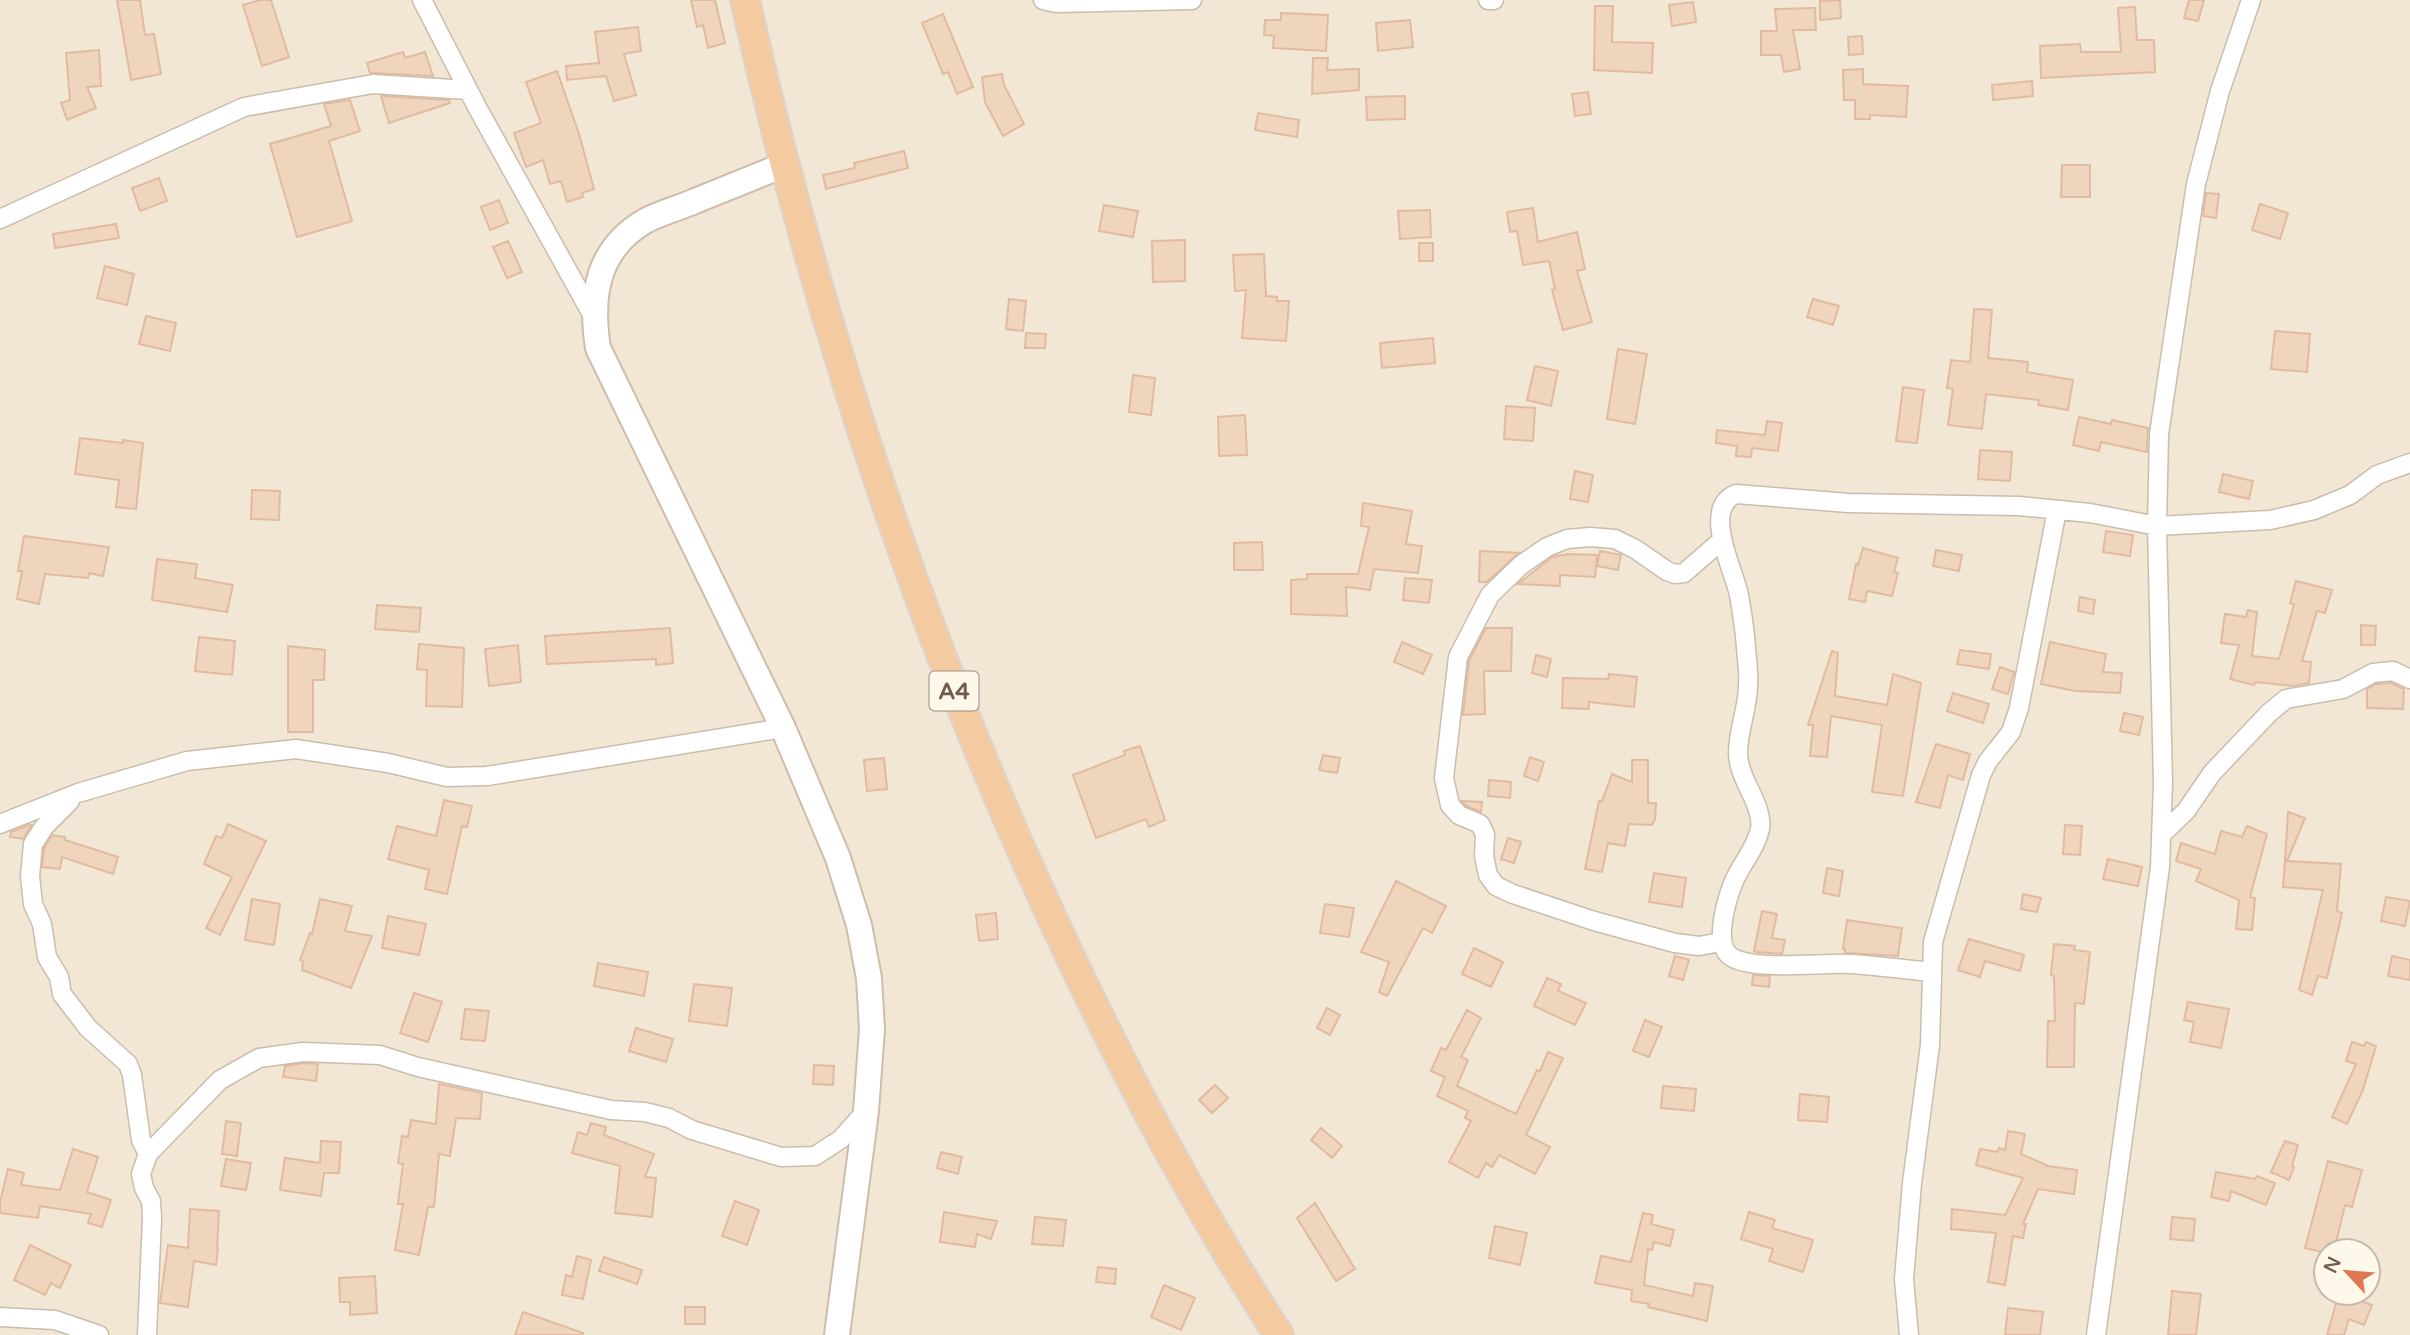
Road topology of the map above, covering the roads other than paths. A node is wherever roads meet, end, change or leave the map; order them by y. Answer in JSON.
{"nodes":[{"id":1,"x":422,"y":0,"type":"edge"},
{"id":2,"x":746,"y":0,"type":"edge"},
{"id":3,"x":1043,"y":0,"type":"edge"},
{"id":4,"x":1192,"y":0,"type":"edge"},
{"id":5,"x":1488,"y":0,"type":"edge"},
{"id":6,"x":1494,"y":0,"type":"edge"},
{"id":7,"x":2251,"y":0,"type":"edge"},
{"id":8,"x":468,"y":90,"type":"junction"},
{"id":9,"x":785,"y":165,"type":"junction"},
{"id":10,"x":0,"y":219,"type":"edge"},
{"id":11,"x":594,"y":318,"type":"junction"},
{"id":12,"x":2410,"y":463,"type":"edge"},
{"id":13,"x":2057,"y":510,"type":"junction"},
{"id":14,"x":2157,"y":526,"type":"junction"},
{"id":15,"x":1721,"y":541,"type":"junction"},
{"id":16,"x":2410,"y":679,"type":"edge"},
{"id":17,"x":783,"y":728,"type":"junction"},
{"id":18,"x":78,"y":793,"type":"junction"},
{"id":19,"x":0,"y":824,"type":"edge"},
{"id":20,"x":2161,"y":835,"type":"junction"},
{"id":21,"x":1721,"y":942,"type":"junction"},
{"id":22,"x":1930,"y":972,"type":"junction"},
{"id":23,"x":866,"y":1111,"type":"junction"},
{"id":24,"x":148,"y":1154,"type":"junction"},
{"id":25,"x":0,"y":1317,"type":"edge"},
{"id":26,"x":99,"y":1335,"type":"edge"},
{"id":27,"x":147,"y":1335,"type":"edge"},
{"id":28,"x":837,"y":1335,"type":"edge"},
{"id":29,"x":1279,"y":1335,"type":"edge"},
{"id":30,"x":1909,"y":1335,"type":"edge"},
{"id":31,"x":2096,"y":1335,"type":"edge"}],
"edges":[{"from":1,"to":8,"type":"street"},
{"from":2,"to":9,"type":"highway","number":"A4"},
{"from":3,"to":4,"type":"street"},
{"from":5,"to":6,"type":"street"},
{"from":7,"to":14,"type":"street"},
{"from":8,"to":10,"type":"street"},
{"from":8,"to":11,"type":"street"},
{"from":9,"to":11,"type":"main road"},
{"from":9,"to":29,"type":"highway","number":"A4"},
{"from":11,"to":17,"type":"main road"},
{"from":12,"to":14,"type":"street"},
{"from":13,"to":14,"type":"street"},
{"from":13,"to":15,"type":"street"},
{"from":13,"to":22,"type":"street"},
{"from":14,"to":20,"type":"street"},
{"from":15,"to":21,"type":"street"},
{"from":15,"to":21,"type":"street"},
{"from":16,"to":20,"type":"street"},
{"from":17,"to":18,"type":"street"},
{"from":17,"to":23,"type":"main road"},
{"from":18,"to":19,"type":"street"},
{"from":18,"to":24,"type":"street"},
{"from":20,"to":31,"type":"street"},
{"from":21,"to":22,"type":"street"},
{"from":22,"to":30,"type":"street"},
{"from":23,"to":24,"type":"street"},
{"from":23,"to":28,"type":"main road"},
{"from":24,"to":27,"type":"street"},
{"from":25,"to":26,"type":"street"}]}
